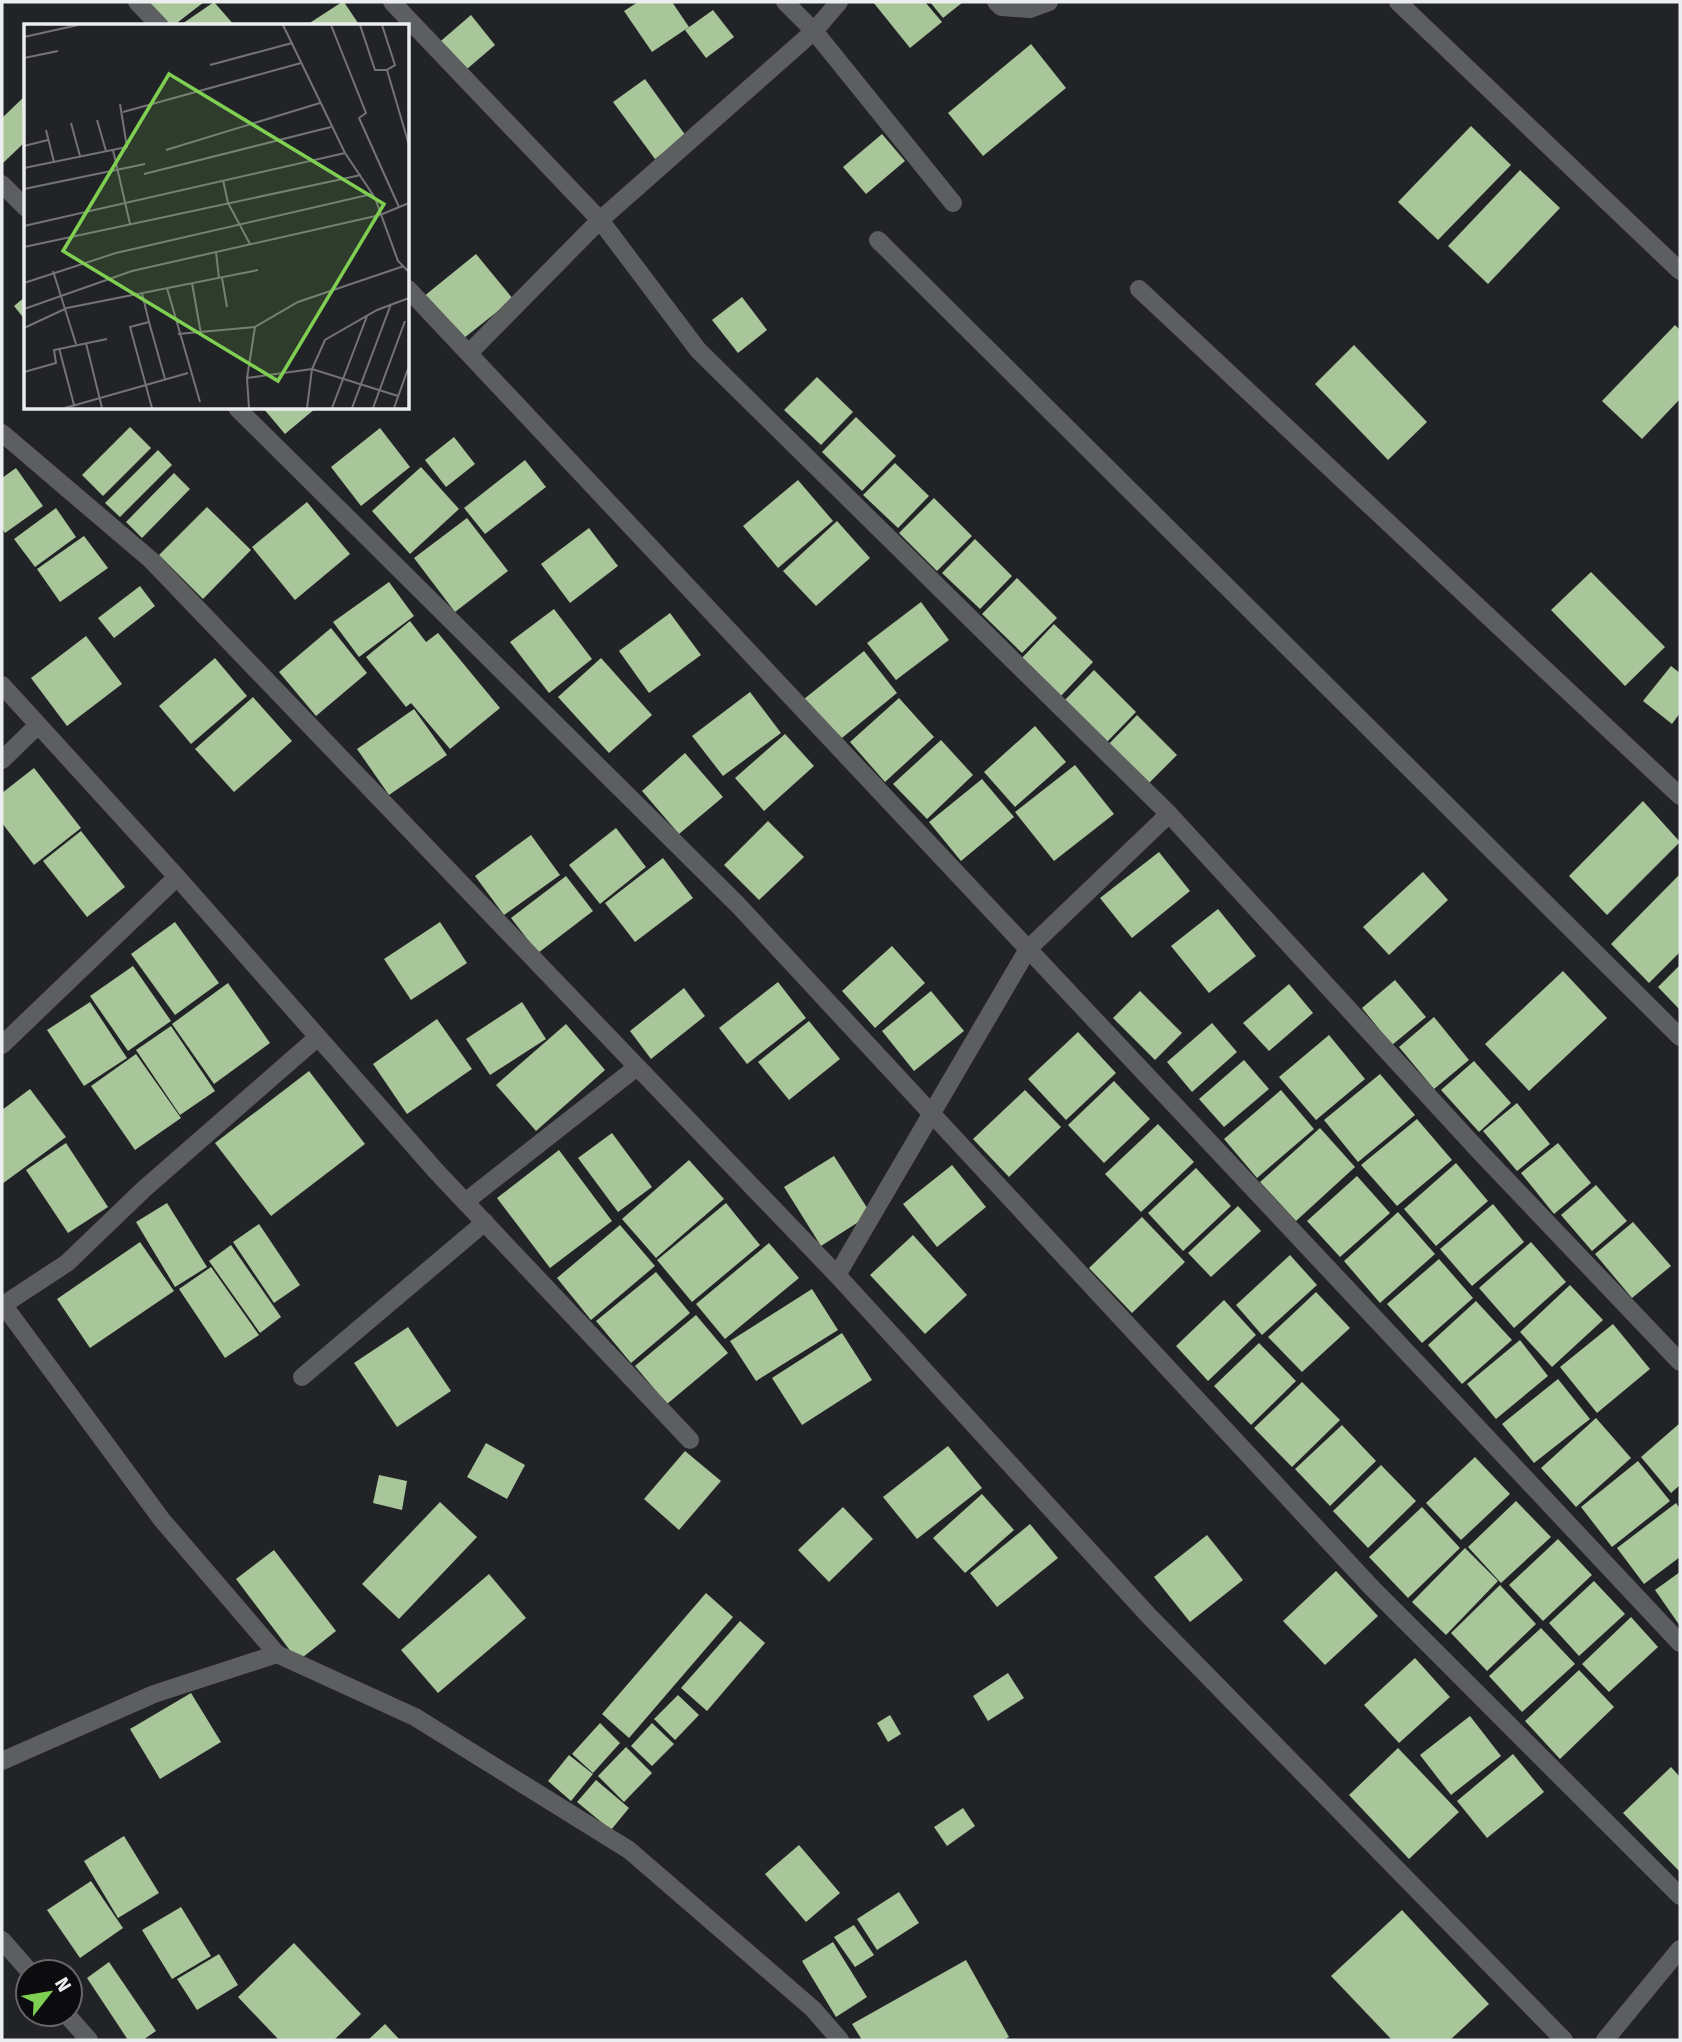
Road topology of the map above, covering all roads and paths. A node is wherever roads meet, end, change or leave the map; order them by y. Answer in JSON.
{"nodes":[{"id":1,"x":137,"y":2,"type":"edge"},
{"id":2,"x":392,"y":2,"type":"edge"},
{"id":3,"x":785,"y":2,"type":"edge"},
{"id":4,"x":839,"y":2,"type":"edge"},
{"id":5,"x":996,"y":2,"type":"edge"},
{"id":6,"x":1049,"y":2,"type":"edge"},
{"id":7,"x":1398,"y":2,"type":"edge"},
{"id":8,"x":158,"y":24,"type":"edge"},
{"id":9,"x":814,"y":32,"type":"junction"},
{"id":10,"x":2,"y":184,"type":"edge"},
{"id":11,"x":953,"y":203,"type":"dead end"},
{"id":12,"x":24,"y":206,"type":"edge"},
{"id":13,"x":600,"y":220,"type":"junction"},
{"id":14,"x":878,"y":240,"type":"dead end"},
{"id":15,"x":1680,"y":271,"type":"edge"},
{"id":16,"x":1139,"y":289,"type":"dead end"},
{"id":17,"x":410,"y":291,"type":"edge"},
{"id":18,"x":469,"y":354,"type":"junction"},
{"id":19,"x":239,"y":410,"type":"edge"},
{"id":20,"x":2,"y":433,"type":"edge"},
{"id":21,"x":2,"y":685,"type":"edge"},
{"id":22,"x":38,"y":725,"type":"junction"},
{"id":23,"x":2,"y":760,"type":"edge"},
{"id":24,"x":1680,"y":796,"type":"edge"},
{"id":25,"x":1169,"y":814,"type":"junction"},
{"id":26,"x":177,"y":877,"type":"junction"},
{"id":27,"x":1028,"y":949,"type":"junction"},
{"id":28,"x":318,"y":1037,"type":"junction"},
{"id":29,"x":1680,"y":1037,"type":"edge"},
{"id":30,"x":2,"y":1045,"type":"edge"},
{"id":31,"x":637,"y":1067,"type":"junction"},
{"id":32,"x":932,"y":1114,"type":"junction"},
{"id":33,"x":465,"y":1202,"type":"junction"},
{"id":34,"x":485,"y":1222,"type":"junction"},
{"id":35,"x":837,"y":1275,"type":"junction"},
{"id":36,"x":3,"y":1304,"type":"edge"},
{"id":37,"x":1680,"y":1362,"type":"edge"},
{"id":38,"x":302,"y":1377,"type":"dead end"},
{"id":39,"x":690,"y":1440,"type":"dead end"},
{"id":40,"x":1680,"y":1643,"type":"edge"},
{"id":41,"x":277,"y":1654,"type":"junction"},
{"id":42,"x":2,"y":1761,"type":"edge"},
{"id":43,"x":1680,"y":1896,"type":"edge"},
{"id":44,"x":2,"y":1940,"type":"edge"},
{"id":45,"x":1680,"y":1949,"type":"edge"},
{"id":46,"x":18,"y":1958,"type":"edge"},
{"id":47,"x":840,"y":2040,"type":"edge"},
{"id":48,"x":1564,"y":2040,"type":"edge"},
{"id":49,"x":1605,"y":2040,"type":"edge"}],
"edges":[{"from":1,"to":8,"type":"street"},
{"from":2,"to":13,"type":"street"},
{"from":3,"to":9,"type":"street"},
{"from":4,"to":9,"type":"street"},
{"from":5,"to":6,"type":"street"},
{"from":7,"to":15,"type":"street"},
{"from":9,"to":11,"type":"street"},
{"from":9,"to":13,"type":"street"},
{"from":10,"to":12,"type":"street"},
{"from":13,"to":18,"type":"street"},
{"from":13,"to":25,"type":"street"},
{"from":14,"to":29,"type":"street"},
{"from":16,"to":24,"type":"street"},
{"from":17,"to":18,"type":"street"},
{"from":18,"to":27,"type":"street"},
{"from":19,"to":32,"type":"street"},
{"from":20,"to":31,"type":"street"},
{"from":21,"to":22,"type":"street"},
{"from":22,"to":23,"type":"street"},
{"from":22,"to":26,"type":"street"},
{"from":25,"to":27,"type":"street"},
{"from":25,"to":37,"type":"street"},
{"from":26,"to":28,"type":"street"},
{"from":26,"to":30,"type":"street"},
{"from":27,"to":32,"type":"street"},
{"from":27,"to":40,"type":"street"},
{"from":28,"to":33,"type":"street"},
{"from":28,"to":36,"type":"street"},
{"from":31,"to":33,"type":"street"},
{"from":31,"to":35,"type":"street"},
{"from":32,"to":35,"type":"street"},
{"from":32,"to":43,"type":"street"},
{"from":33,"to":34,"type":"street"},
{"from":34,"to":38,"type":"street"},
{"from":34,"to":39,"type":"street"},
{"from":35,"to":48,"type":"street"},
{"from":36,"to":41,"type":"street"},
{"from":41,"to":42,"type":"street"},
{"from":41,"to":47,"type":"street"},
{"from":44,"to":46,"type":"street"},
{"from":45,"to":49,"type":"street"}]}
